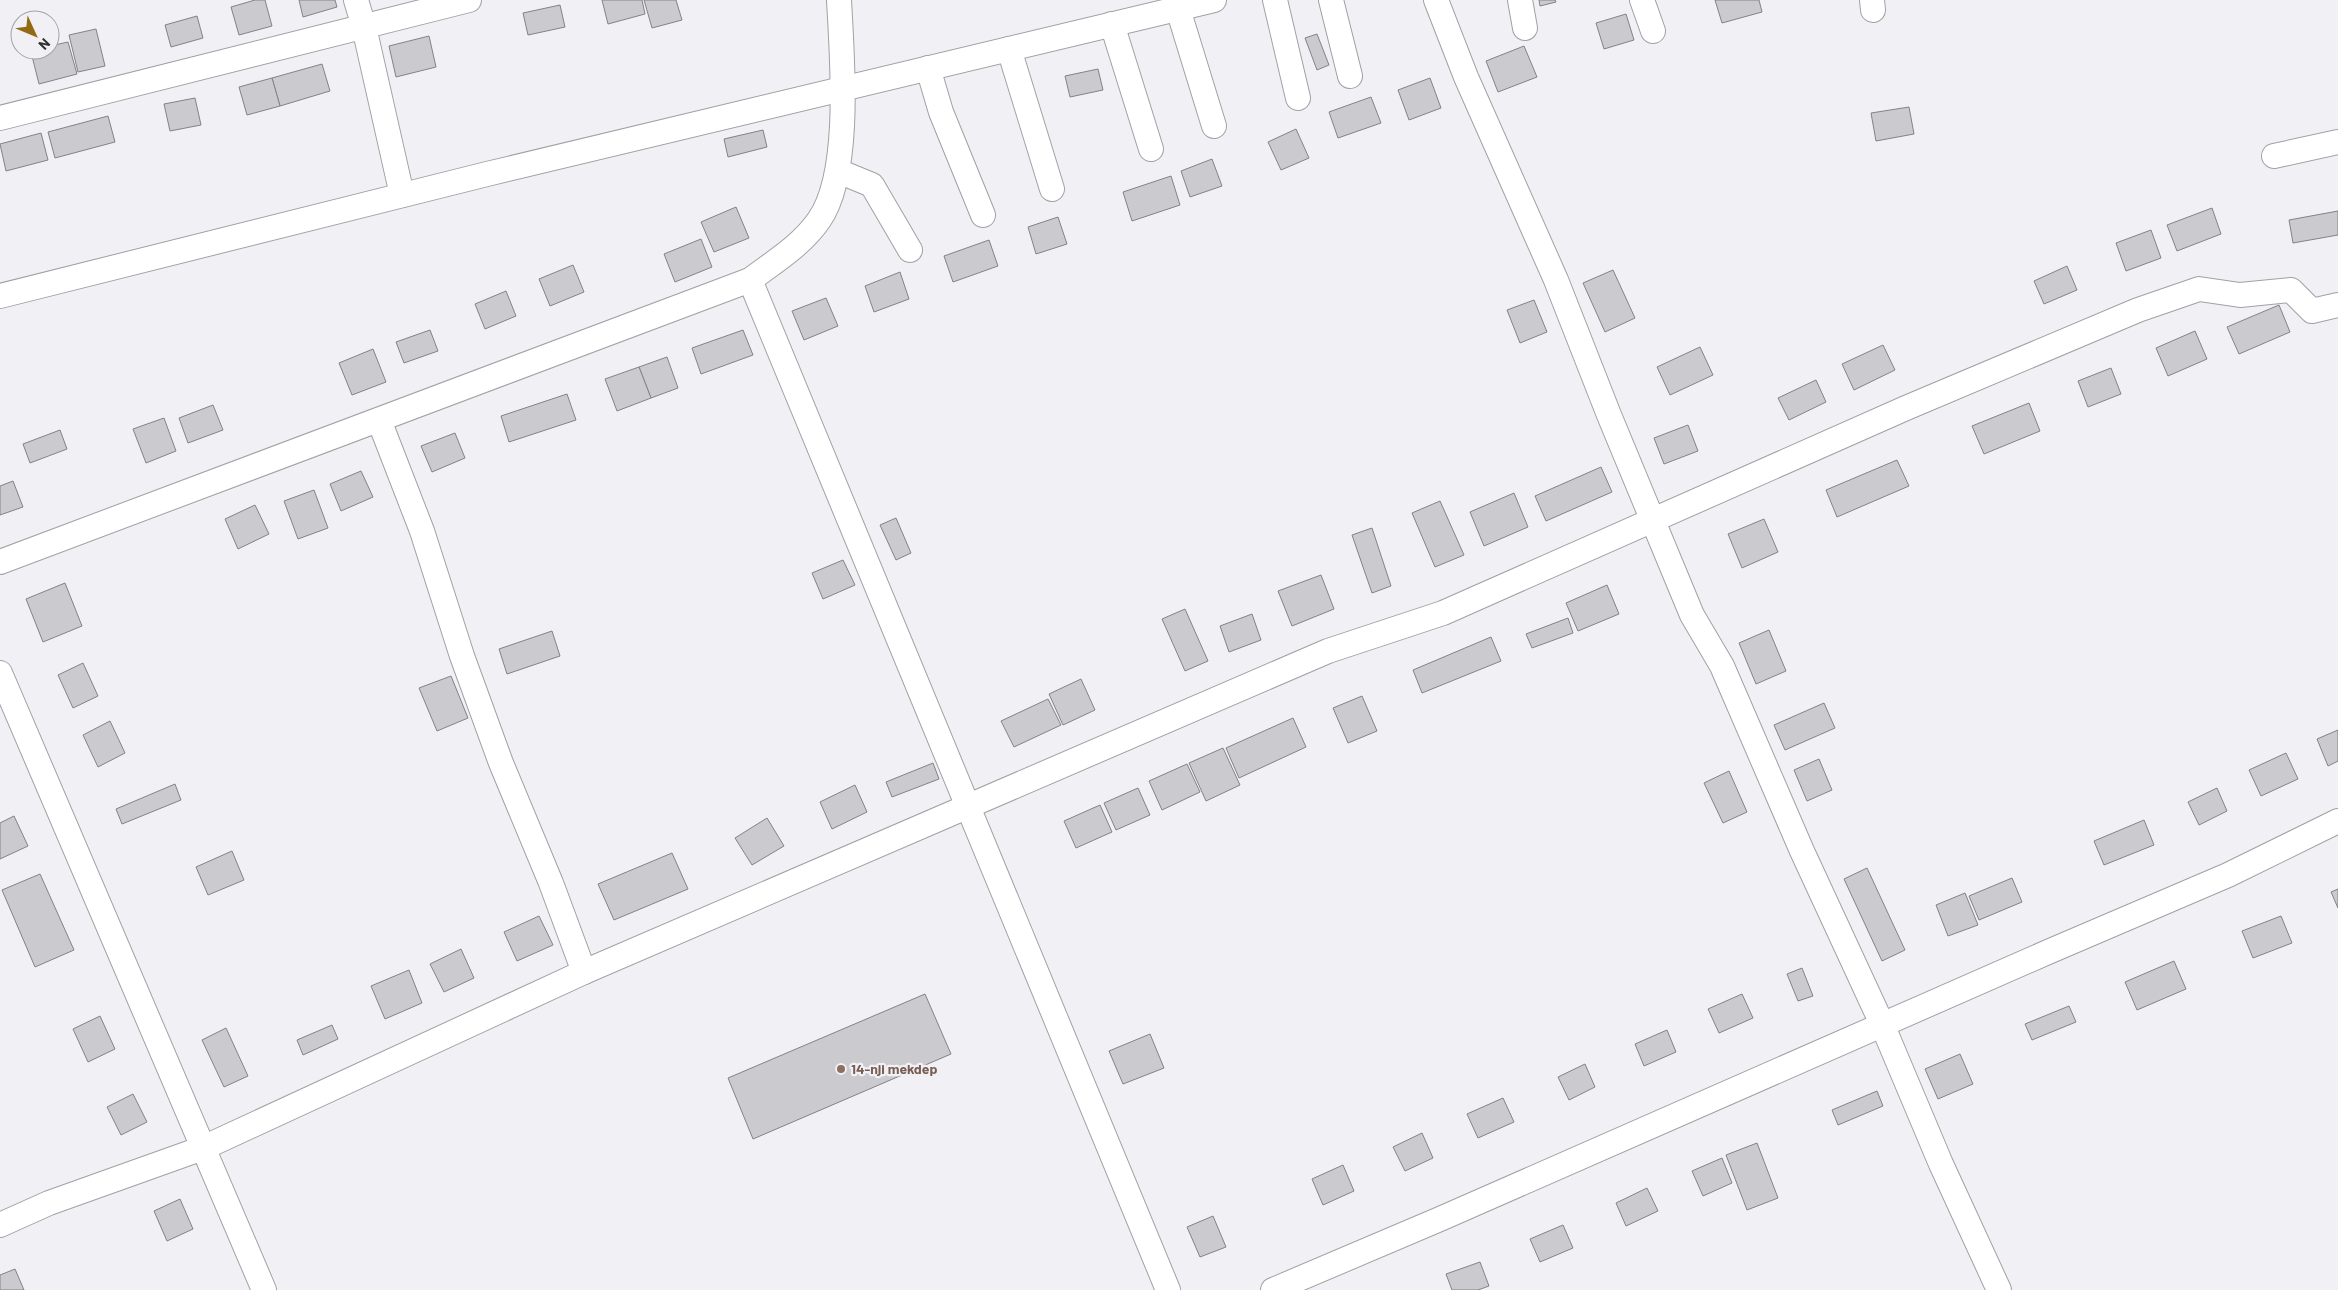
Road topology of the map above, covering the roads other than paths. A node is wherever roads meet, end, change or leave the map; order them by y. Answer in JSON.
{"nodes":[{"id":1,"x":356,"y":0,"type":"edge"},
{"id":2,"x":469,"y":0,"type":"edge"},
{"id":3,"x":839,"y":0,"type":"edge"},
{"id":4,"x":1214,"y":0,"type":"edge"},
{"id":5,"x":1275,"y":0,"type":"edge"},
{"id":6,"x":1331,"y":0,"type":"edge"},
{"id":7,"x":1436,"y":0,"type":"edge"},
{"id":8,"x":1520,"y":0,"type":"edge"},
{"id":9,"x":1642,"y":0,"type":"edge"},
{"id":10,"x":1178,"y":8,"type":"junction"},
{"id":11,"x":1112,"y":24,"type":"junction"},
{"id":12,"x":364,"y":27,"type":"junction"},
{"id":13,"x":1525,"y":28,"type":"dead end"},
{"id":14,"x":1653,"y":30,"type":"dead end"},
{"id":15,"x":1009,"y":49,"type":"junction"},
{"id":16,"x":928,"y":68,"type":"junction"},
{"id":17,"x":1350,"y":76,"type":"dead end"},
{"id":18,"x":843,"y":89,"type":"junction"},
{"id":19,"x":1298,"y":98,"type":"dead end"},
{"id":20,"x":0,"y":118,"type":"edge"},
{"id":21,"x":1214,"y":126,"type":"dead end"},
{"id":22,"x":2338,"y":142,"type":"edge"},
{"id":23,"x":1151,"y":149,"type":"dead end"},
{"id":24,"x":2274,"y":156,"type":"dead end"},
{"id":25,"x":838,"y":171,"type":"junction"},
{"id":26,"x":1052,"y":189,"type":"dead end"},
{"id":27,"x":402,"y":195,"type":"junction"},
{"id":28,"x":983,"y":215,"type":"dead end"},
{"id":29,"x":910,"y":250,"type":"dead end"},
{"id":30,"x":750,"y":280,"type":"junction"},
{"id":31,"x":0,"y":296,"type":"edge"},
{"id":32,"x":2338,"y":305,"type":"edge"},
{"id":33,"x":379,"y":420,"type":"junction"},
{"id":34,"x":1652,"y":519,"type":"junction"},
{"id":35,"x":0,"y":562,"type":"edge"},
{"id":36,"x":0,"y":673,"type":"edge"},
{"id":37,"x":969,"y":806,"type":"junction"},
{"id":38,"x":2338,"y":821,"type":"edge"},
{"id":39,"x":584,"y":972,"type":"junction"},
{"id":40,"x":1882,"y":1024,"type":"junction"},
{"id":41,"x":203,"y":1148,"type":"junction"},
{"id":42,"x":0,"y":1225,"type":"edge"},
{"id":43,"x":264,"y":1290,"type":"edge"},
{"id":44,"x":1168,"y":1290,"type":"edge"},
{"id":45,"x":1273,"y":1290,"type":"edge"},
{"id":46,"x":1999,"y":1290,"type":"edge"}],
"edges":[{"from":1,"to":12,"type":"street"},
{"from":2,"to":12,"type":"street"},
{"from":3,"to":18,"type":"street"},
{"from":4,"to":10,"type":"street"},
{"from":5,"to":19,"type":"street"},
{"from":6,"to":17,"type":"street"},
{"from":7,"to":34,"type":"street"},
{"from":8,"to":13,"type":"street"},
{"from":9,"to":14,"type":"street"},
{"from":10,"to":11,"type":"street"},
{"from":10,"to":21,"type":"street"},
{"from":11,"to":15,"type":"street"},
{"from":11,"to":23,"type":"street"},
{"from":12,"to":20,"type":"street"},
{"from":12,"to":27,"type":"street"},
{"from":15,"to":16,"type":"street"},
{"from":15,"to":26,"type":"street"},
{"from":16,"to":18,"type":"street"},
{"from":16,"to":28,"type":"street"},
{"from":18,"to":25,"type":"street"},
{"from":18,"to":27,"type":"street"},
{"from":22,"to":24,"type":"street"},
{"from":25,"to":29,"type":"street"},
{"from":25,"to":30,"type":"street"},
{"from":27,"to":31,"type":"street"},
{"from":30,"to":33,"type":"street"},
{"from":30,"to":37,"type":"street"},
{"from":32,"to":34,"type":"street"},
{"from":33,"to":35,"type":"street"},
{"from":33,"to":39,"type":"street"},
{"from":34,"to":37,"type":"street"},
{"from":34,"to":40,"type":"street"},
{"from":36,"to":41,"type":"street"},
{"from":37,"to":39,"type":"street"},
{"from":37,"to":44,"type":"street"},
{"from":38,"to":40,"type":"street"},
{"from":39,"to":41,"type":"street"},
{"from":40,"to":45,"type":"street"},
{"from":40,"to":46,"type":"street"},
{"from":41,"to":42,"type":"street"},
{"from":41,"to":43,"type":"street"}]}
